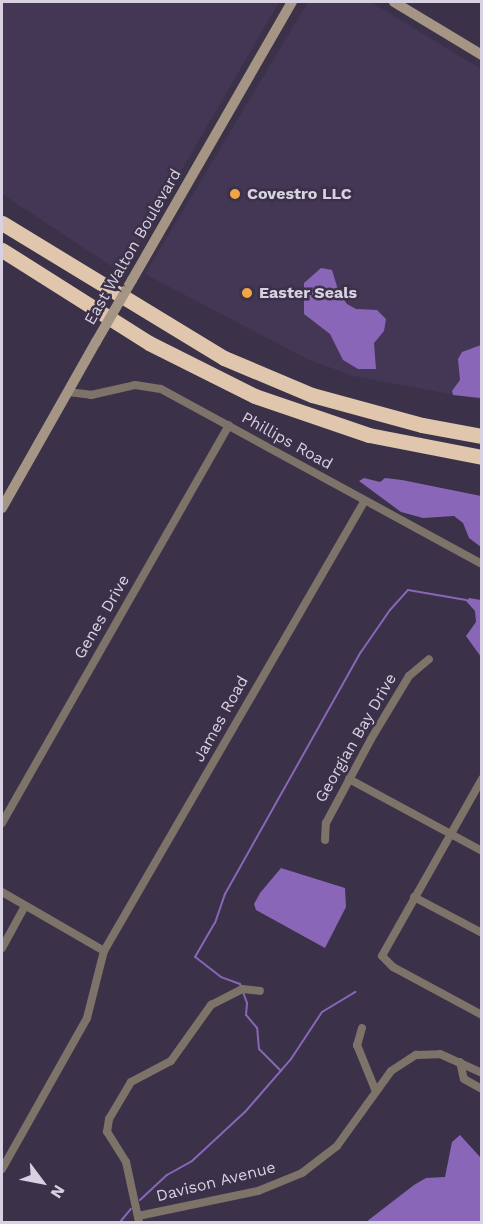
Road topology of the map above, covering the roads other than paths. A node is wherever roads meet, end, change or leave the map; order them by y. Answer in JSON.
{"nodes":[{"id":1,"x":292,"y":2,"type":"edge"},
{"id":2,"x":394,"y":2,"type":"edge"},
{"id":3,"x":482,"y":55,"type":"edge"},
{"id":4,"x":2,"y":223,"type":"edge"},
{"id":5,"x":2,"y":250,"type":"edge"},
{"id":6,"x":68,"y":392,"type":"junction"},
{"id":7,"x":229,"y":426,"type":"junction"},
{"id":8,"x":482,"y":436,"type":"edge"},
{"id":9,"x":482,"y":457,"type":"edge"},
{"id":10,"x":364,"y":502,"type":"junction"},
{"id":11,"x":2,"y":507,"type":"edge"},
{"id":12,"x":482,"y":564,"type":"edge"},
{"id":13,"x":429,"y":659,"type":"dead end"},
{"id":14,"x":349,"y":779,"type":"junction"},
{"id":15,"x":482,"y":779,"type":"edge"},
{"id":16,"x":2,"y":823,"type":"edge"},
{"id":17,"x":449,"y":833,"type":"junction"},
{"id":18,"x":325,"y":840,"type":"dead end"},
{"id":19,"x":482,"y":852,"type":"edge"},
{"id":20,"x":2,"y":892,"type":"edge"},
{"id":21,"x":414,"y":897,"type":"junction"},
{"id":22,"x":25,"y":906,"type":"junction"},
{"id":23,"x":482,"y":933,"type":"edge"},
{"id":24,"x":2,"y":948,"type":"edge"},
{"id":25,"x":104,"y":951,"type":"junction"},
{"id":26,"x":260,"y":991,"type":"dead end"},
{"id":27,"x":482,"y":1015,"type":"edge"},
{"id":28,"x":362,"y":1028,"type":"dead end"},
{"id":29,"x":460,"y":1062,"type":"junction"},
{"id":30,"x":482,"y":1073,"type":"edge"},
{"id":31,"x":375,"y":1089,"type":"junction"},
{"id":32,"x":482,"y":1089,"type":"edge"},
{"id":33,"x":2,"y":1169,"type":"edge"},
{"id":34,"x":138,"y":1219,"type":"edge"}],
"edges":[{"from":1,"to":6,"type":"main road","name":"East Walton Boulevard","bridge":true},
{"from":2,"to":3,"type":"main road"},
{"from":4,"to":8,"type":"highway"},
{"from":5,"to":9,"type":"highway"},
{"from":6,"to":7,"type":"street","name":"Phillips Road"},
{"from":6,"to":11,"type":"main road","name":"East Walton Boulevard"},
{"from":7,"to":10,"type":"street","name":"Phillips Road"},
{"from":7,"to":16,"type":"street","name":"Genes Drive"},
{"from":10,"to":12,"type":"street","name":"Phillips Road"},
{"from":10,"to":25,"type":"street","name":"James Road"},
{"from":13,"to":14,"type":"street","name":"Georgian Bay Drive"},
{"from":14,"to":17,"type":"street"},
{"from":14,"to":18,"type":"street","name":"Georgian Bay Drive"},
{"from":15,"to":17,"type":"street"},
{"from":17,"to":19,"type":"street"},
{"from":17,"to":21,"type":"street"},
{"from":20,"to":22,"type":"street"},
{"from":21,"to":23,"type":"street"},
{"from":21,"to":27,"type":"street"},
{"from":22,"to":24,"type":"street"},
{"from":22,"to":25,"type":"street"},
{"from":25,"to":33,"type":"street","name":"James Road"},
{"from":26,"to":34,"type":"street"},
{"from":28,"to":31,"type":"street"},
{"from":29,"to":30,"type":"street","name":"Davison Avenue"},
{"from":29,"to":31,"type":"street","name":"Davison Avenue"},
{"from":29,"to":32,"type":"street"},
{"from":31,"to":34,"type":"street","name":"Davison Avenue"}]}
